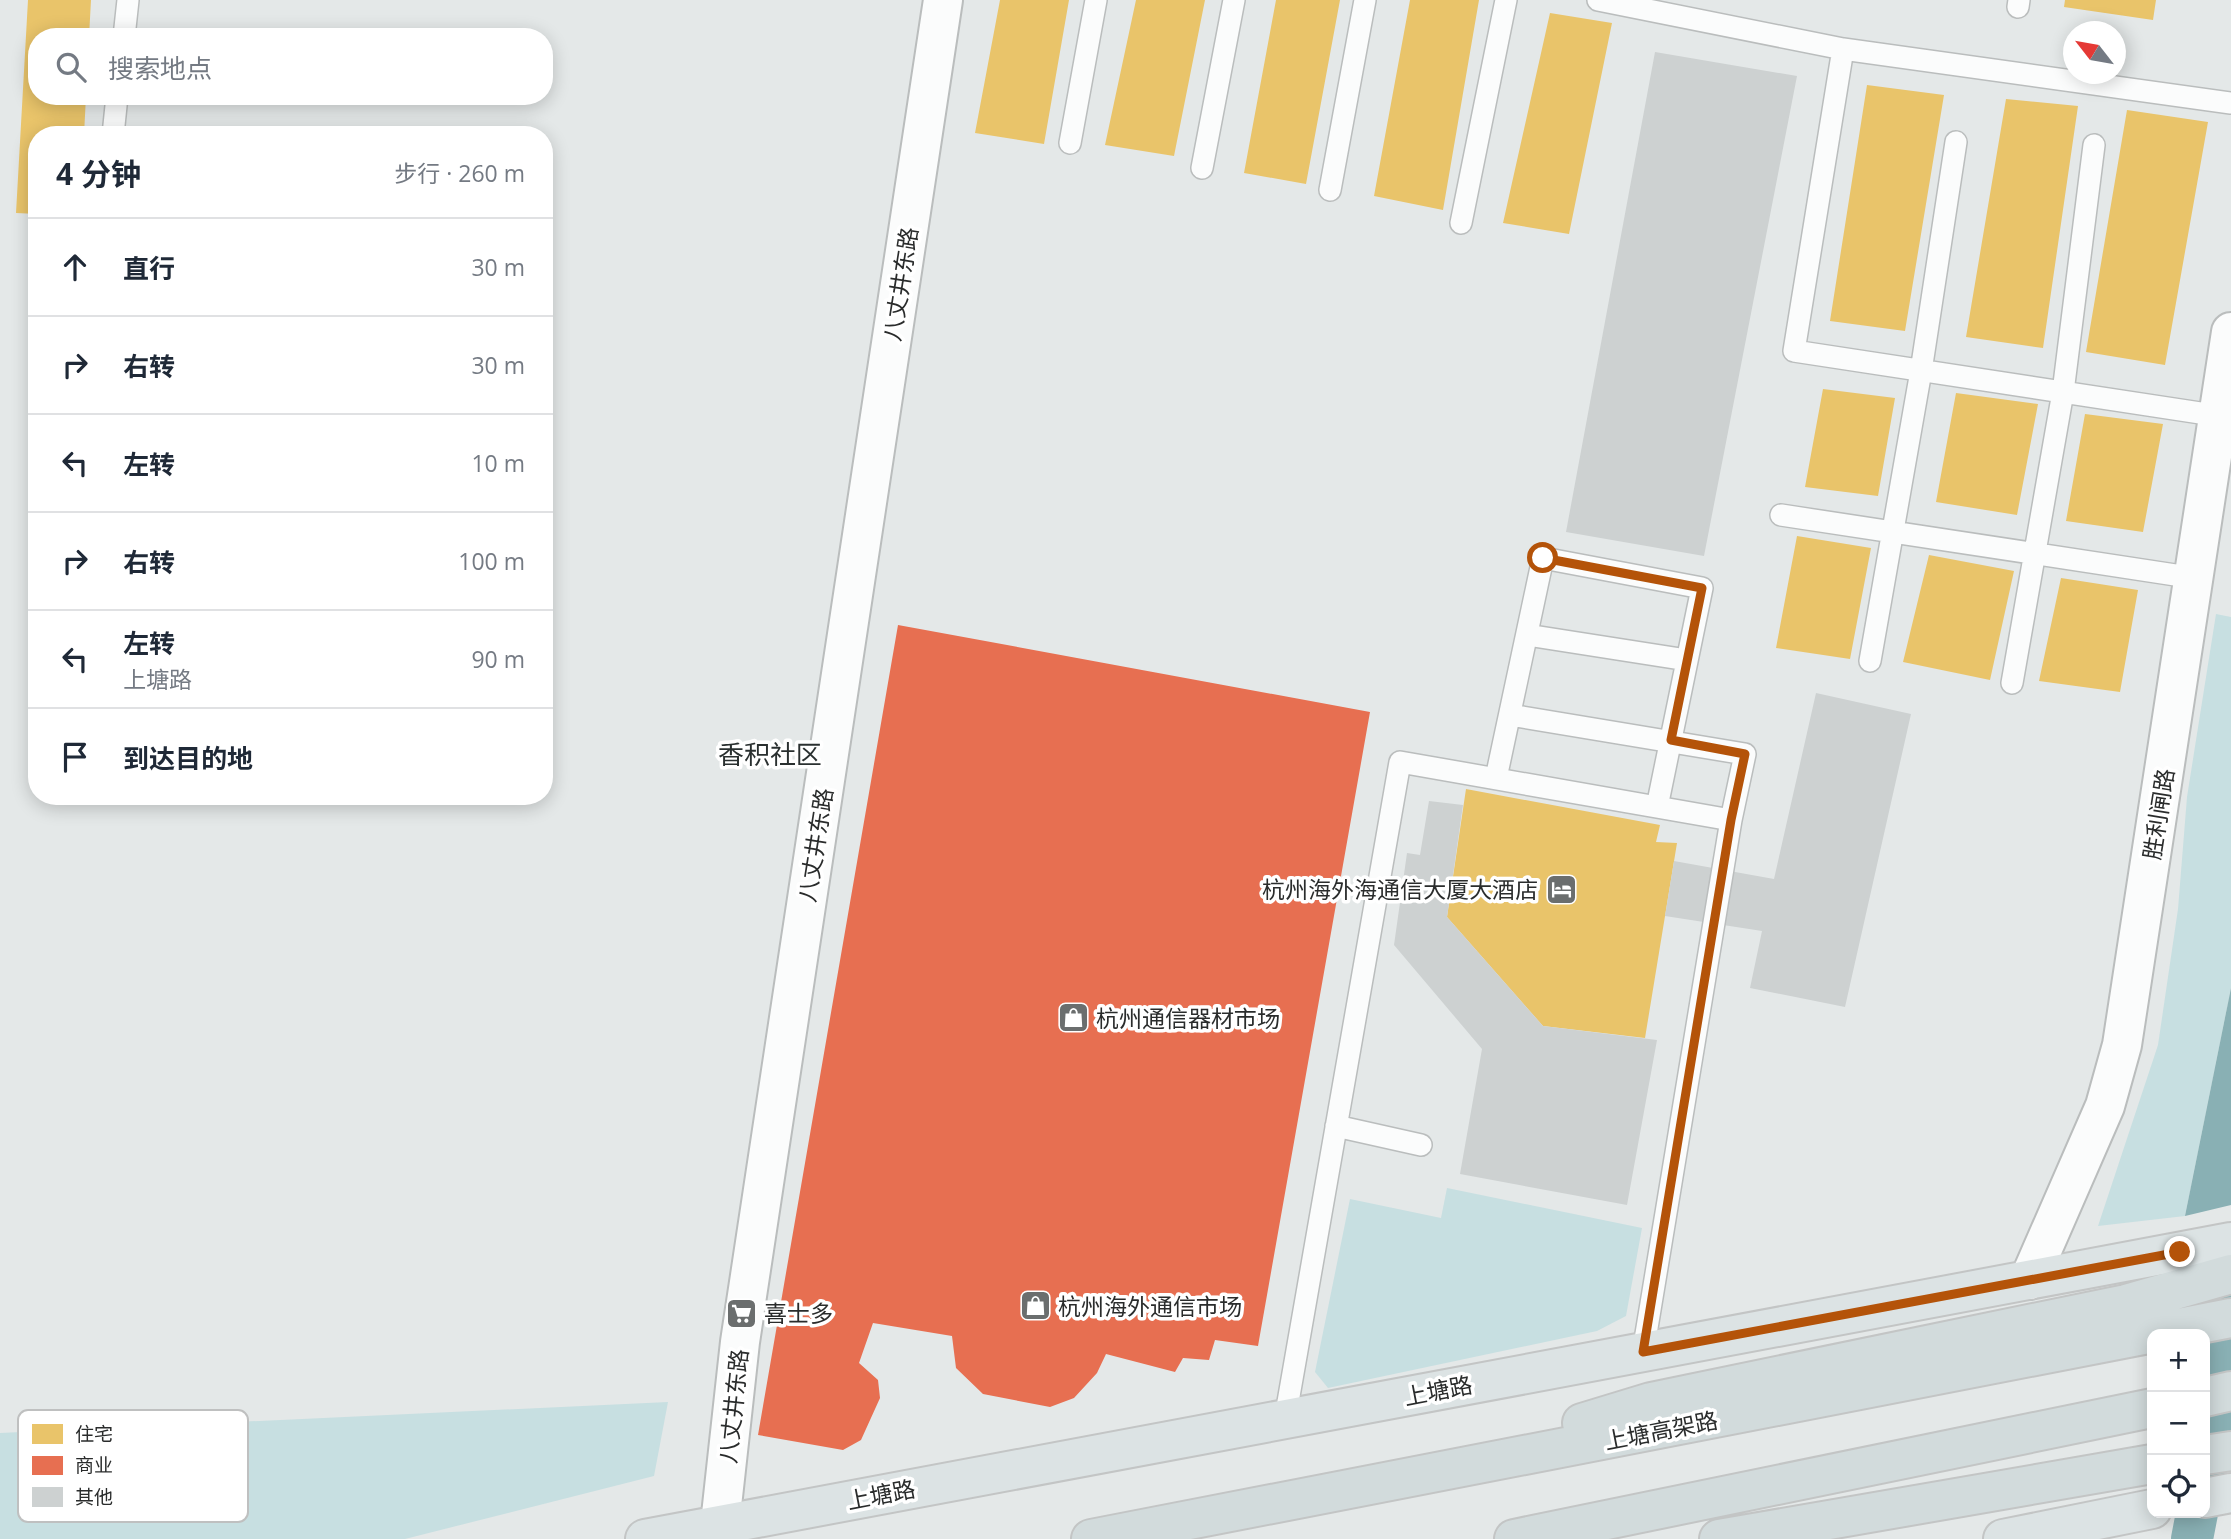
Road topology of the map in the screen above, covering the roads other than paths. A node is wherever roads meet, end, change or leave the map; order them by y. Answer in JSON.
{"nodes":[{"id":1,"x":128,"y":0,"type":"edge"},
{"id":2,"x":943,"y":0,"type":"edge"},
{"id":3,"x":1096,"y":0,"type":"edge"},
{"id":4,"x":1234,"y":0,"type":"edge"},
{"id":5,"x":1364,"y":0,"type":"edge"},
{"id":6,"x":1506,"y":0,"type":"edge"},
{"id":7,"x":1598,"y":0,"type":"edge"},
{"id":8,"x":1647,"y":5,"type":"edge"},
{"id":9,"x":125,"y":28,"type":"edge"},
{"id":10,"x":1843,"y":49,"type":"junction"},
{"id":11,"x":2231,"y":103,"type":"edge"},
{"id":12,"x":116,"y":105,"type":"edge"},
{"id":13,"x":114,"y":126,"type":"edge"},
{"id":14,"x":1956,"y":142,"type":"dead end"},
{"id":15,"x":1070,"y":143,"type":"dead end"},
{"id":16,"x":2094,"y":145,"type":"dead end"},
{"id":17,"x":1202,"y":168,"type":"dead end"},
{"id":18,"x":1330,"y":190,"type":"dead end"},
{"id":19,"x":1461,"y":223,"type":"dead end"},
{"id":20,"x":2231,"y":332,"type":"edge"},
{"id":21,"x":1921,"y":371,"type":"junction"},
{"id":22,"x":2063,"y":392,"type":"junction"},
{"id":23,"x":2220,"y":416,"type":"junction"},
{"id":24,"x":1781,"y":515,"type":"dead end"},
{"id":25,"x":1893,"y":531,"type":"junction"},
{"id":26,"x":2035,"y":552,"type":"junction"},
{"id":27,"x":2194,"y":578,"type":"junction"},
{"id":28,"x":1527,"y":635,"type":"junction"},
{"id":29,"x":1687,"y":660,"type":"junction"},
{"id":30,"x":1870,"y":661,"type":"dead end"},
{"id":31,"x":2012,"y":683,"type":"dead end"},
{"id":32,"x":1510,"y":715,"type":"junction"},
{"id":33,"x":1671,"y":740,"type":"junction"},
{"id":34,"x":1496,"y":778,"type":"junction"},
{"id":35,"x":1657,"y":807,"type":"junction"},
{"id":36,"x":1731,"y":820,"type":"junction"},
{"id":37,"x":1336,"y":1126,"type":"junction"},
{"id":38,"x":1421,"y":1145,"type":"dead end"},
{"id":39,"x":2231,"y":1242,"type":"edge"},
{"id":40,"x":2231,"y":1275,"type":"edge"},
{"id":41,"x":2029,"y":1280,"type":"junction"},
{"id":42,"x":2231,"y":1318,"type":"edge"},
{"id":43,"x":1643,"y":1352,"type":"junction"},
{"id":44,"x":2231,"y":1391,"type":"edge"},
{"id":45,"x":2210,"y":1396,"type":"edge"},
{"id":46,"x":2147,"y":1409,"type":"edge"},
{"id":47,"x":1285,"y":1419,"type":"junction"},
{"id":48,"x":2231,"y":1451,"type":"edge"},
{"id":49,"x":2210,"y":1454,"type":"edge"},
{"id":50,"x":2147,"y":1465,"type":"edge"},
{"id":51,"x":1375,"y":1486,"type":"junction"},
{"id":52,"x":2231,"y":1493,"type":"edge"},
{"id":53,"x":2210,"y":1497,"type":"edge"},
{"id":54,"x":2142,"y":1511,"type":"edge"},
{"id":55,"x":720,"y":1524,"type":"junction"},
{"id":56,"x":645,"y":1539,"type":"edge"},
{"id":57,"x":1091,"y":1539,"type":"edge"},
{"id":58,"x":1514,"y":1539,"type":"edge"},
{"id":59,"x":1719,"y":1539,"type":"edge"},
{"id":60,"x":2004,"y":1539,"type":"edge"}],
"edges":[{"from":1,"to":9,"type":"lane"},
{"from":2,"to":55,"type":"street","name":"八丈井东路"},
{"from":3,"to":15,"type":"lane"},
{"from":4,"to":17,"type":"lane"},
{"from":5,"to":18,"type":"lane"},
{"from":6,"to":19,"type":"lane"},
{"from":7,"to":8,"type":"lane"},
{"from":8,"to":10,"type":"lane"},
{"from":10,"to":11,"type":"lane"},
{"from":10,"to":21,"type":"lane"},
{"from":12,"to":13,"type":"lane"},
{"from":14,"to":21,"type":"lane"},
{"from":16,"to":22,"type":"lane"},
{"from":20,"to":23,"type":"street","name":"胜利闸路"},
{"from":21,"to":22,"type":"lane"},
{"from":21,"to":25,"type":"lane"},
{"from":22,"to":23,"type":"lane"},
{"from":22,"to":26,"type":"lane"},
{"from":23,"to":27,"type":"street","name":"胜利闸路"},
{"from":24,"to":25,"type":"lane"},
{"from":25,"to":26,"type":"lane"},
{"from":25,"to":30,"type":"lane"},
{"from":26,"to":27,"type":"lane"},
{"from":26,"to":31,"type":"lane"},
{"from":27,"to":41,"type":"street","name":"胜利闸路"},
{"from":28,"to":29,"type":"lane"},
{"from":28,"to":29,"type":"lane"},
{"from":28,"to":32,"type":"lane"},
{"from":29,"to":33,"type":"lane"},
{"from":32,"to":33,"type":"lane"},
{"from":32,"to":34,"type":"lane"},
{"from":33,"to":35,"type":"lane"},
{"from":33,"to":36,"type":"lane"},
{"from":34,"to":35,"type":"lane"},
{"from":34,"to":37,"type":"lane"},
{"from":35,"to":36,"type":"lane"},
{"from":36,"to":43,"type":"lane"},
{"from":37,"to":38,"type":"lane"},
{"from":37,"to":47,"type":"lane"},
{"from":39,"to":41,"type":"main road","name":"上塘路"},
{"from":40,"to":51,"type":"highway"},
{"from":41,"to":43,"type":"main road","name":"上塘路"},
{"from":42,"to":51,"type":"highway","name":"上塘高架路"},
{"from":43,"to":47,"type":"main road","name":"上塘路"},
{"from":44,"to":45,"type":"highway"},
{"from":46,"to":58,"type":"highway"},
{"from":47,"to":55,"type":"main road","name":"上塘路"},
{"from":48,"to":49,"type":"highway"},
{"from":50,"to":59,"type":"highway"},
{"from":51,"to":57,"type":"highway","name":"上塘高架路"},
{"from":52,"to":53,"type":"main road"},
{"from":54,"to":60,"type":"main road"},
{"from":55,"to":56,"type":"main road","name":"上塘路"}]}
